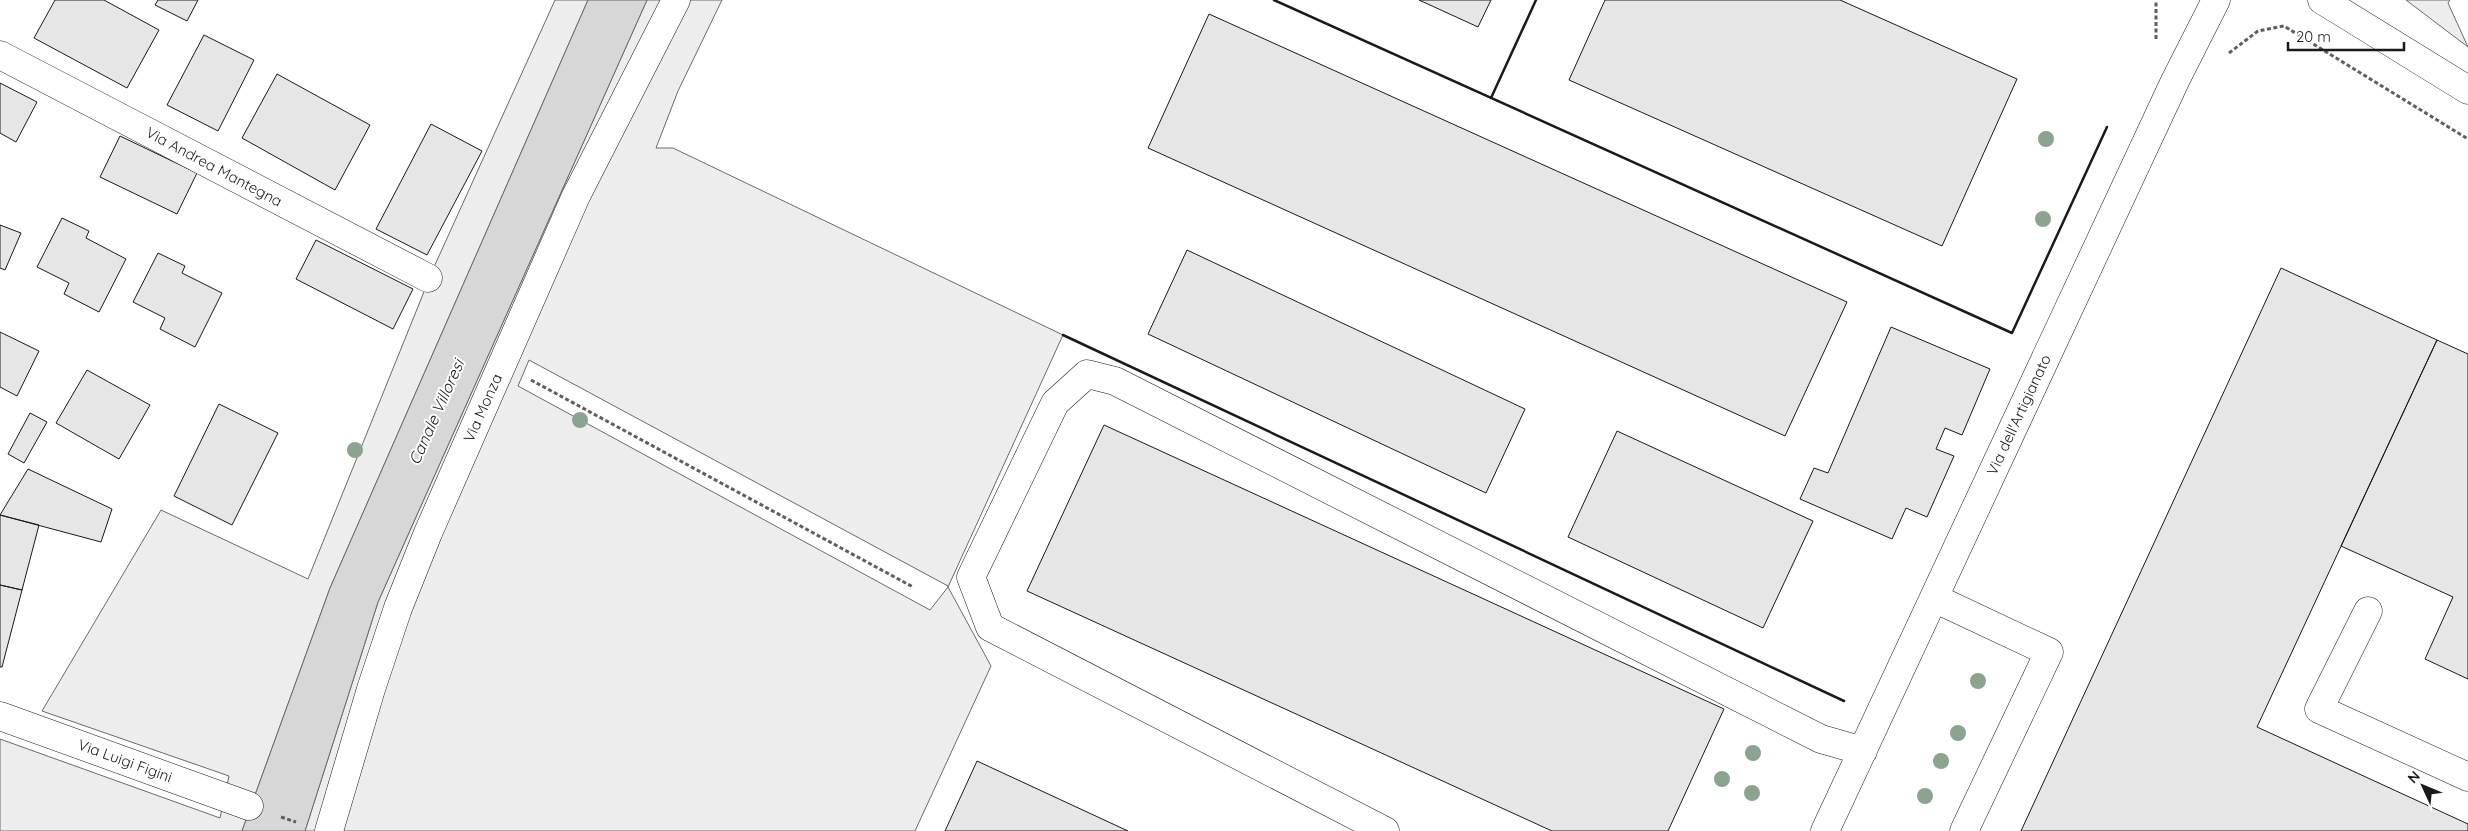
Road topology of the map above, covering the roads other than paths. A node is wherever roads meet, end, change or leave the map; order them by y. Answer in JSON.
{"nodes":[{"id":1,"x":676,"y":0,"type":"edge"},
{"id":2,"x":2216,"y":0,"type":"edge"},
{"id":3,"x":2322,"y":0,"type":"edge"},
{"id":4,"x":0,"y":55,"type":"edge"},
{"id":5,"x":2468,"y":90,"type":"edge"},
{"id":6,"x":428,"y":278,"type":"dead end"},
{"id":7,"x":1934,"y":598,"type":"junction"},
{"id":8,"x":2368,"y":611,"type":"dead end"},
{"id":9,"x":0,"y":716,"type":"edge"},
{"id":10,"x":1862,"y":751,"type":"junction"},
{"id":11,"x":2468,"y":777,"type":"edge"},
{"id":12,"x":249,"y":806,"type":"dead end"},
{"id":13,"x":318,"y":829,"type":"edge"},
{"id":14,"x":1385,"y":831,"type":"edge"},
{"id":15,"x":1825,"y":831,"type":"edge"},
{"id":16,"x":1964,"y":831,"type":"edge"}],
"edges":[{"from":1,"to":13,"type":"street","name":"Via Monza"},
{"from":2,"to":7,"type":"street","name":"Via dell'Artigianato"},
{"from":3,"to":5,"type":"street"},
{"from":4,"to":6,"type":"street","name":"Via Andrea Mantegna"},
{"from":7,"to":10,"type":"street","name":"Via dell'Artigianato"},
{"from":7,"to":16,"type":"street"},
{"from":8,"to":11,"type":"street"},
{"from":9,"to":12,"type":"street","name":"Via Luigi Figini"},
{"from":10,"to":14,"type":"street"},
{"from":10,"to":15,"type":"street","name":"Via dell'Artigianato"}]}
